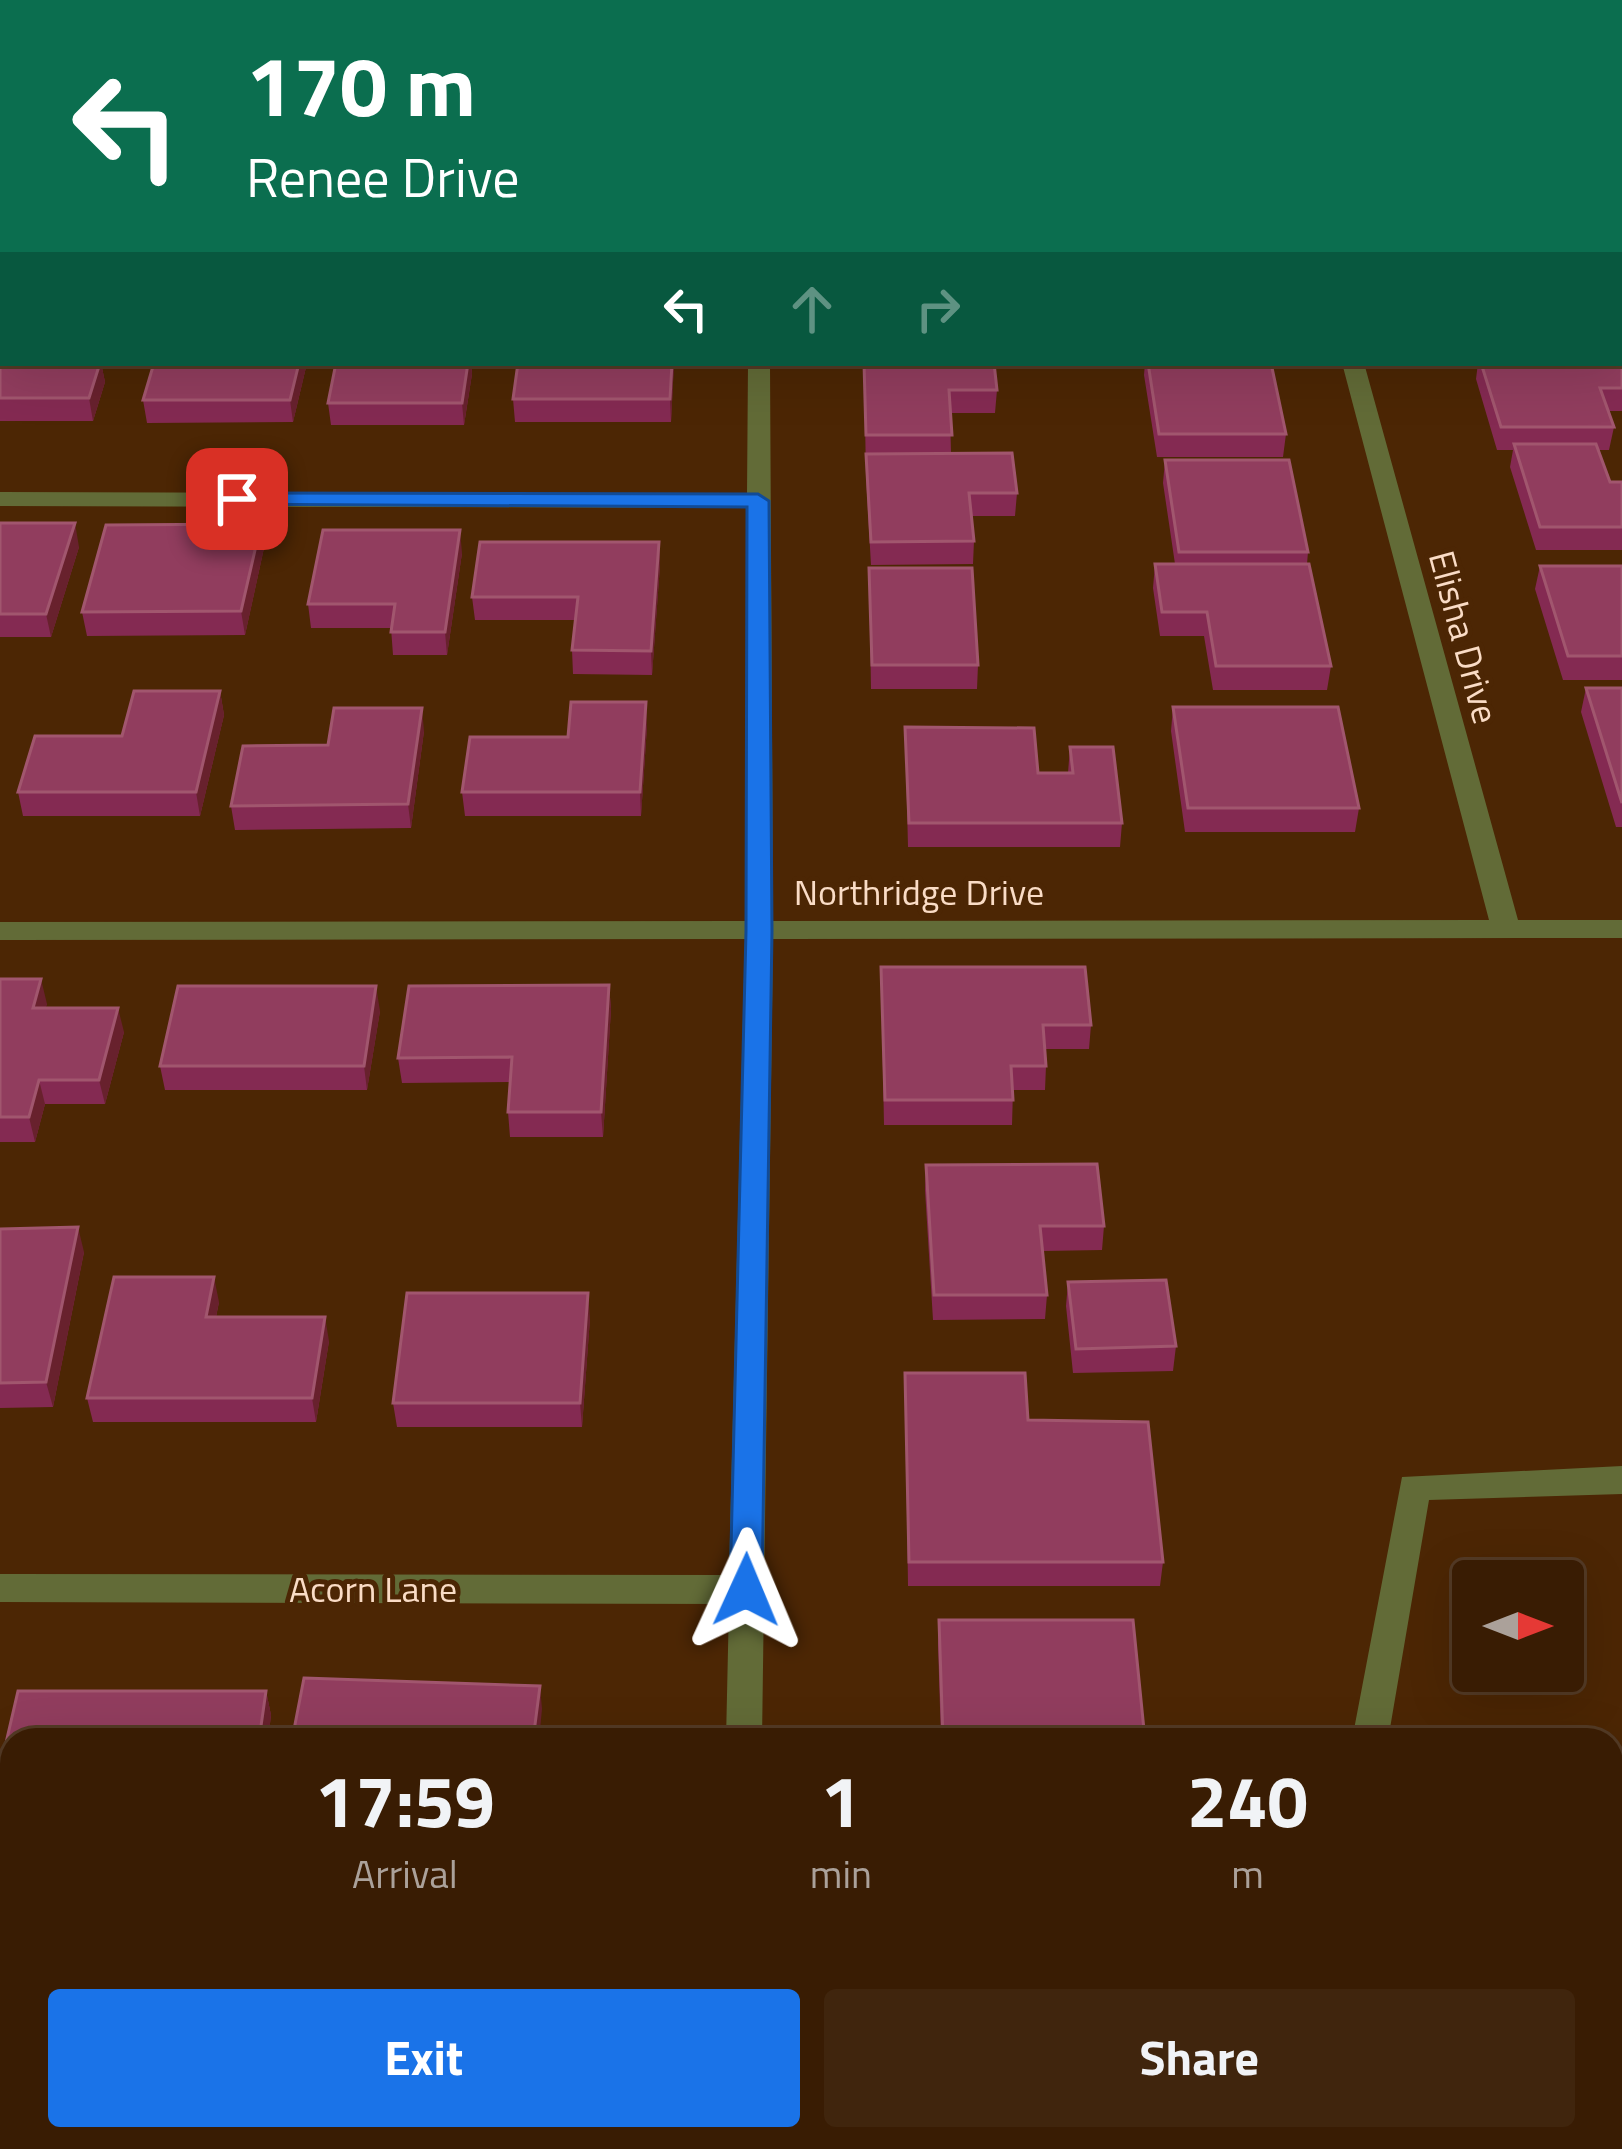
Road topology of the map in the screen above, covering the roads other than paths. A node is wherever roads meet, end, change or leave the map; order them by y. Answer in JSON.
{"nodes":[{"id":1,"x":760,"y":366,"type":"edge"},
{"id":2,"x":1354,"y":366,"type":"edge"},
{"id":3,"x":0,"y":499,"type":"edge"},
{"id":4,"x":758,"y":501,"type":"junction"},
{"id":5,"x":1506,"y":929,"type":"junction"},
{"id":6,"x":1622,"y":929,"type":"edge"},
{"id":7,"x":0,"y":931,"type":"edge"},
{"id":8,"x":759,"y":931,"type":"junction"},
{"id":9,"x":1622,"y":1480,"type":"edge"},
{"id":10,"x":0,"y":1588,"type":"edge"},
{"id":11,"x":746,"y":1590,"type":"junction"},
{"id":12,"x":744,"y":1728,"type":"edge"},
{"id":13,"x":1372,"y":1728,"type":"edge"}],
"edges":[{"from":1,"to":4,"type":"street"},
{"from":2,"to":5,"type":"street","name":"Elisha Drive"},
{"from":3,"to":4,"type":"street"},
{"from":4,"to":8,"type":"street"},
{"from":5,"to":6,"type":"street","name":"Northridge Drive"},
{"from":5,"to":8,"type":"street","name":"Northridge Drive"},
{"from":7,"to":8,"type":"street","name":"Northridge Drive"},
{"from":8,"to":11,"type":"street"},
{"from":9,"to":13,"type":"street"},
{"from":10,"to":11,"type":"street","name":"Acorn Lane"},
{"from":11,"to":12,"type":"street"}]}
